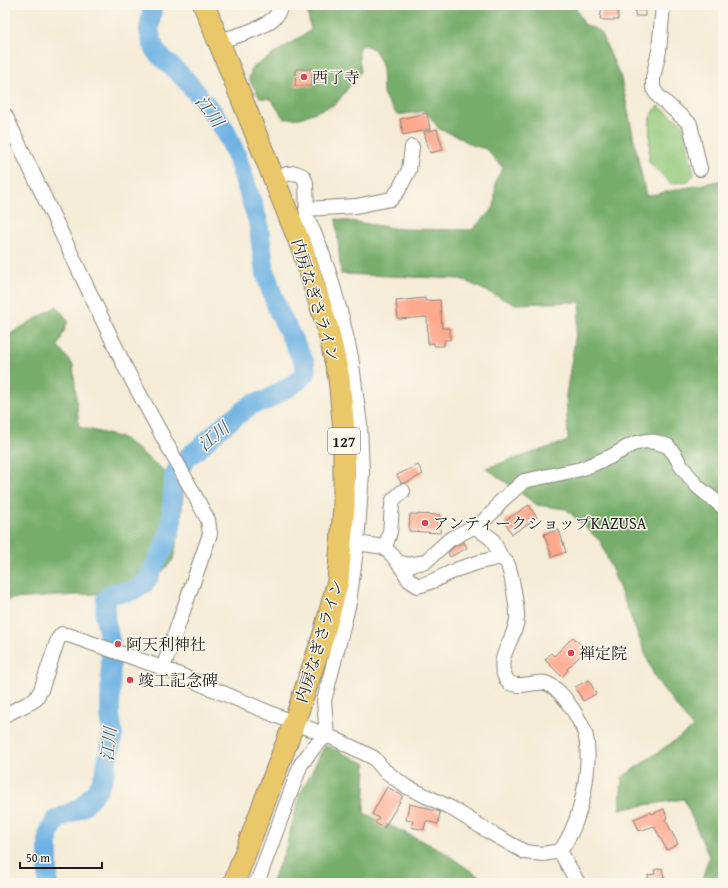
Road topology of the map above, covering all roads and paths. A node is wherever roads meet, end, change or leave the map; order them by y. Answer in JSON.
{"nodes":[{"id":1,"x":204,"y":5,"type":"edge"},
{"id":2,"x":282,"y":5,"type":"edge"},
{"id":3,"x":663,"y":5,"type":"edge"},
{"id":4,"x":219,"y":41,"type":"junction"},
{"id":5,"x":5,"y":115,"type":"edge"},
{"id":6,"x":412,"y":147,"type":"dead end"},
{"id":7,"x":700,"y":169,"type":"dead end"},
{"id":8,"x":274,"y":179,"type":"junction"},
{"id":9,"x":306,"y":208,"type":"junction"},
{"id":10,"x":403,"y":492,"type":"dead end"},
{"id":11,"x":723,"y":506,"type":"edge"},
{"id":12,"x":471,"y":528,"type":"junction"},
{"id":13,"x":357,"y":543,"type":"junction"},
{"id":14,"x":384,"y":547,"type":"junction"},
{"id":15,"x":501,"y":557,"type":"junction"},
{"id":16,"x":398,"y":562,"type":"junction"},
{"id":17,"x":163,"y":668,"type":"junction"},
{"id":18,"x":5,"y":715,"type":"edge"},
{"id":19,"x":294,"y":723,"type":"junction"},
{"id":20,"x":327,"y":735,"type":"junction"},
{"id":21,"x":560,"y":851,"type":"junction"},
{"id":22,"x":234,"y":883,"type":"edge"},
{"id":23,"x":257,"y":883,"type":"edge"},
{"id":24,"x":578,"y":883,"type":"edge"}],
"edges":[{"from":1,"to":4,"type":"highway","name":"内房なぎさライン","number":"127"},
{"from":2,"to":4,"type":"street"},
{"from":3,"to":7,"type":"street"},
{"from":4,"to":8,"type":"highway","name":"内房なぎさライン","number":"127"},
{"from":5,"to":17,"type":"street"},
{"from":6,"to":9,"type":"street"},
{"from":8,"to":9,"type":"street"},
{"from":8,"to":19,"type":"highway","name":"内房なぎさライン","number":"127"},
{"from":9,"to":13,"type":"street"},
{"from":10,"to":14,"type":"street"},
{"from":11,"to":12,"type":"street"},
{"from":12,"to":15,"type":"street"},
{"from":12,"to":16,"type":"street"},
{"from":13,"to":14,"type":"street"},
{"from":13,"to":20,"type":"street"},
{"from":14,"to":16,"type":"street"},
{"from":15,"to":16,"type":"street"},
{"from":15,"to":21,"type":"street"},
{"from":17,"to":18,"type":"street"},
{"from":17,"to":19,"type":"street"},
{"from":19,"to":20,"type":"street"},
{"from":19,"to":22,"type":"highway","name":"内房なぎさライン","number":"127"},
{"from":20,"to":21,"type":"street"},
{"from":20,"to":23,"type":"street"},
{"from":21,"to":24,"type":"street"}]}
